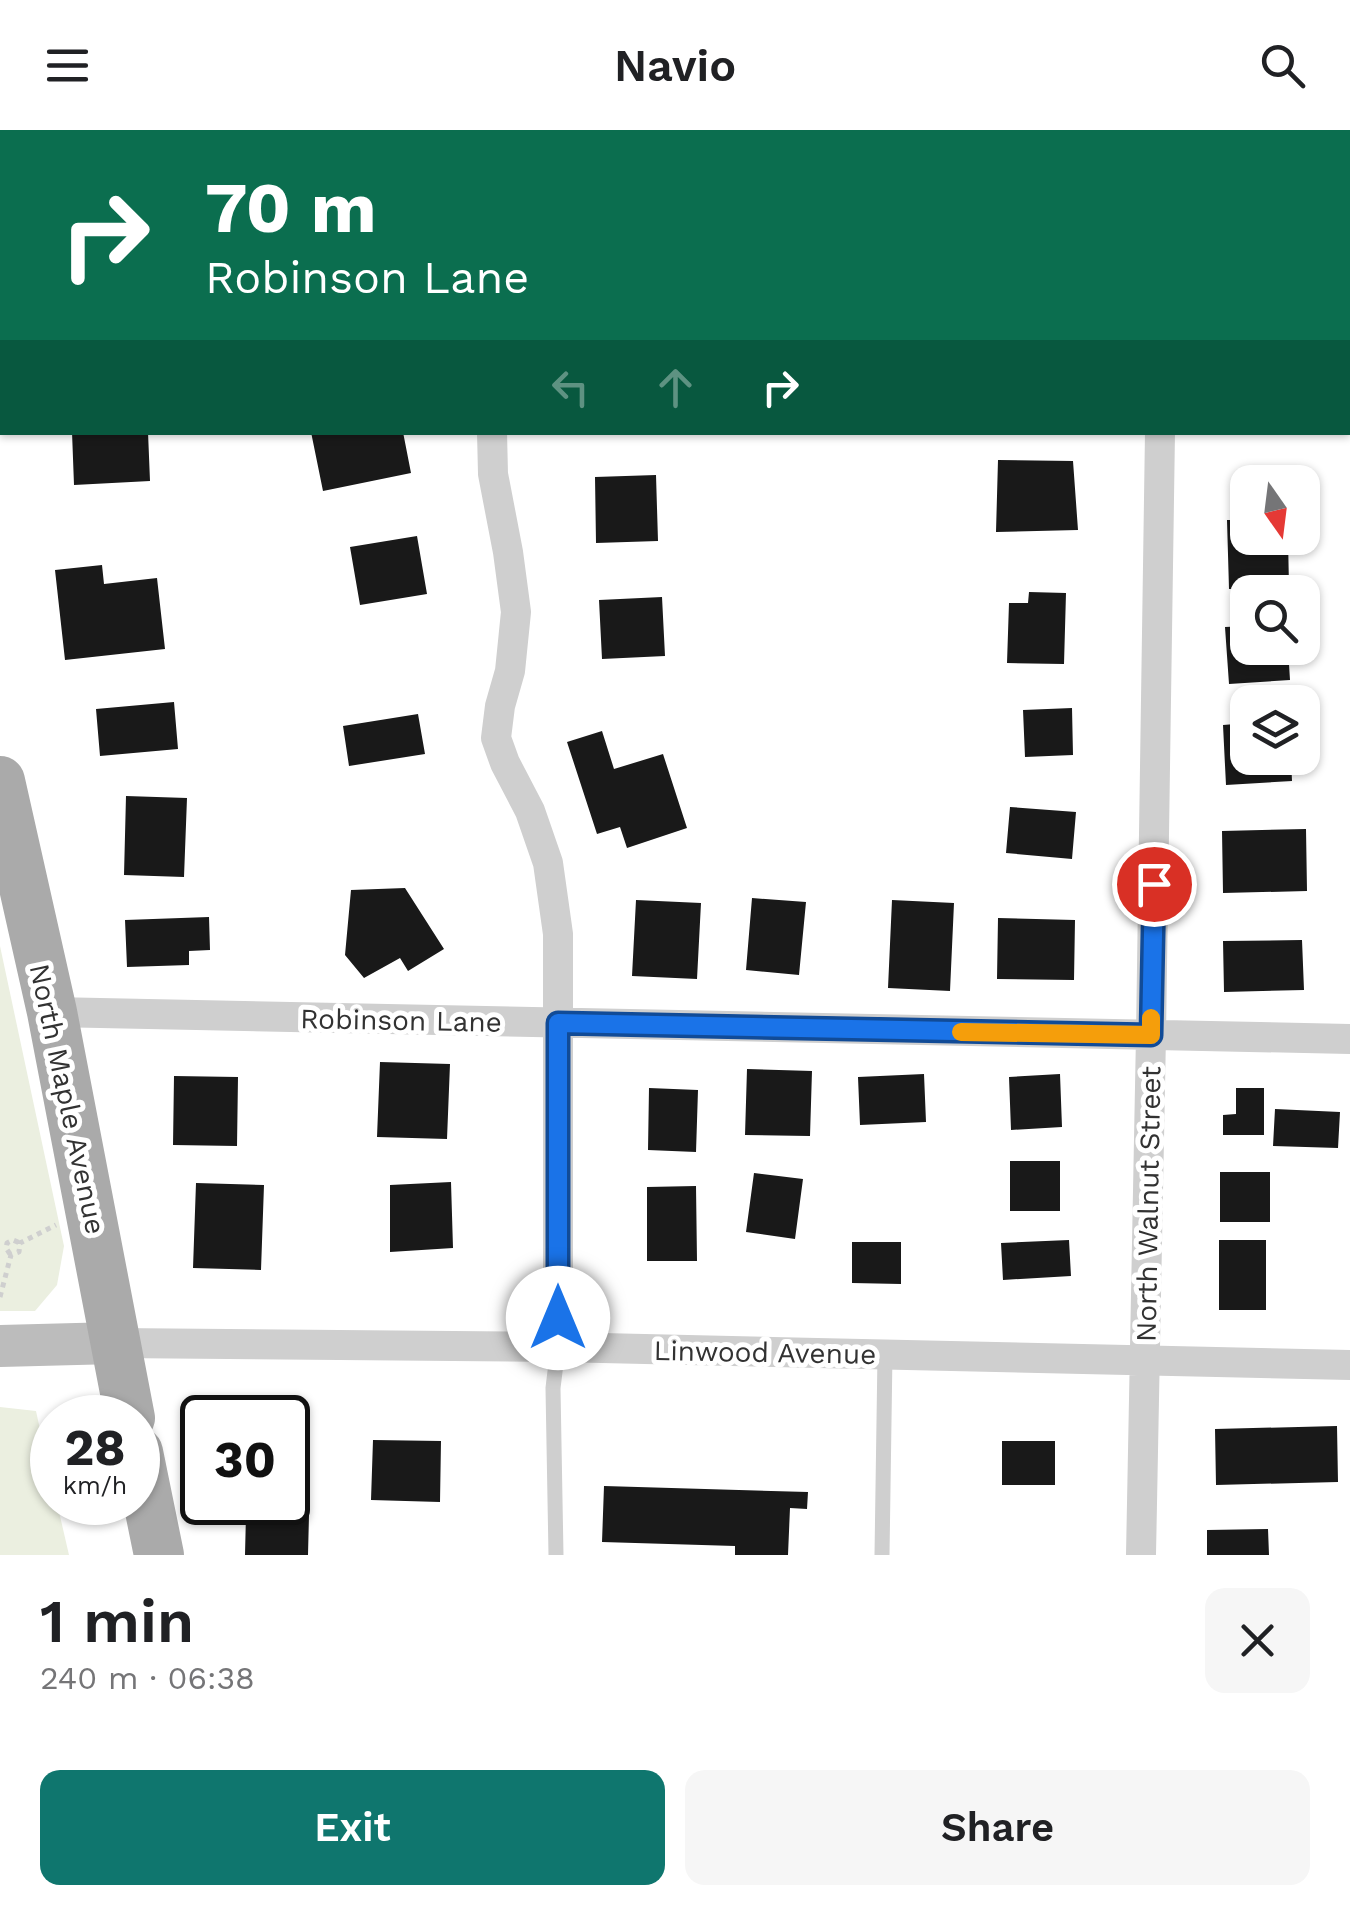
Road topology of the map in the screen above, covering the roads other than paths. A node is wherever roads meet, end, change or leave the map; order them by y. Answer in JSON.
{"nodes":[{"id":1,"x":492,"y":435,"type":"edge"},
{"id":2,"x":1160,"y":435,"type":"edge"},
{"id":3,"x":0,"y":781,"type":"edge"},
{"id":4,"x":6,"y":840,"type":"edge"},
{"id":5,"x":52,"y":1012,"type":"junction"},
{"id":6,"x":558,"y":1023,"type":"junction"},
{"id":7,"x":1151,"y":1035,"type":"junction"},
{"id":8,"x":1350,"y":1039,"type":"edge"},
{"id":9,"x":115,"y":1344,"type":"junction"},
{"id":10,"x":0,"y":1346,"type":"edge"},
{"id":11,"x":558,"y":1348,"type":"junction"},
{"id":12,"x":886,"y":1354,"type":"junction"},
{"id":13,"x":1145,"y":1360,"type":"junction"},
{"id":14,"x":1350,"y":1364,"type":"edge"},
{"id":15,"x":125,"y":1395,"type":"edge"},
{"id":16,"x":154,"y":1525,"type":"edge"},
{"id":17,"x":160,"y":1555,"type":"edge"},
{"id":18,"x":556,"y":1555,"type":"edge"},
{"id":19,"x":882,"y":1555,"type":"edge"},
{"id":20,"x":1140,"y":1555,"type":"edge"}],
"edges":[{"from":1,"to":6,"type":"street"},
{"from":2,"to":7,"type":"street","name":"North Walnut Street"},
{"from":3,"to":4,"type":"main road","name":"North Maple Avenue"},
{"from":4,"to":5,"type":"main road","name":"North Maple Avenue"},
{"from":5,"to":6,"type":"street","name":"Robinson Lane"},
{"from":5,"to":9,"type":"main road","name":"North Maple Avenue"},
{"from":6,"to":7,"type":"street","name":"Robinson Lane"},
{"from":6,"to":11,"type":"street"},
{"from":7,"to":8,"type":"street","name":"Robinson Lane"},
{"from":7,"to":13,"type":"street","name":"North Walnut Street"},
{"from":9,"to":10,"type":"main road","name":"Linwood Avenue"},
{"from":9,"to":11,"type":"street","name":"Linwood Avenue"},
{"from":9,"to":15,"type":"main road","name":"North Maple Avenue"},
{"from":11,"to":12,"type":"street","name":"Linwood Avenue"},
{"from":11,"to":18,"type":"lane"},
{"from":12,"to":13,"type":"street","name":"Linwood Avenue"},
{"from":12,"to":19,"type":"lane"},
{"from":13,"to":14,"type":"street","name":"Linwood Avenue"},
{"from":13,"to":20,"type":"street","name":"North Walnut Street"},
{"from":16,"to":17,"type":"main road"}]}
